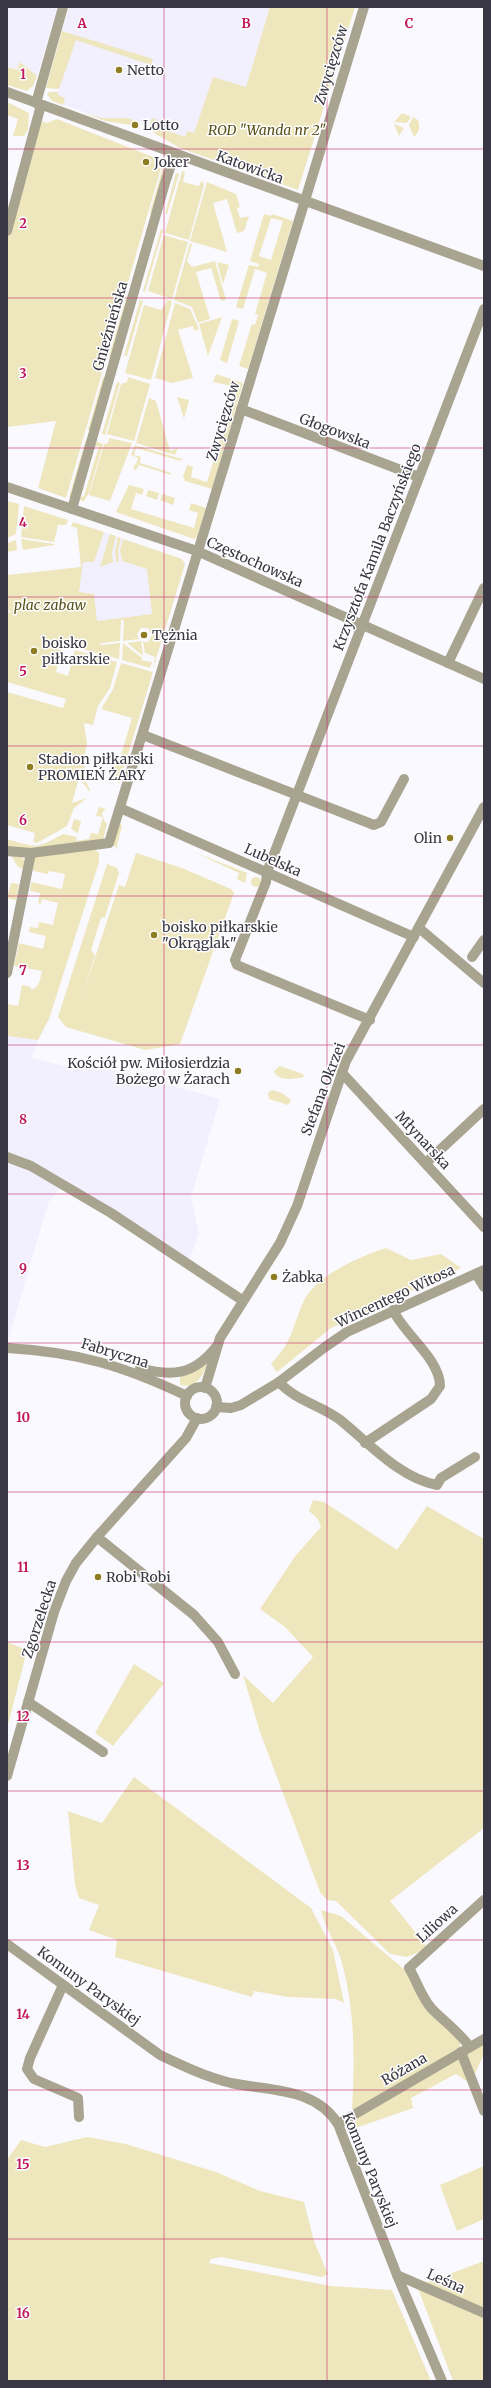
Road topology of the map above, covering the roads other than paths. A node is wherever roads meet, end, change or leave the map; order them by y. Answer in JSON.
{"nodes":[{"id":1,"x":64,"y":7,"type":"edge"},
{"id":2,"x":364,"y":7,"type":"edge"},
{"id":3,"x":7,"y":92,"type":"edge"},
{"id":4,"x":38,"y":104,"type":"junction"},
{"id":5,"x":182,"y":156,"type":"junction"},
{"id":6,"x":304,"y":201,"type":"junction"},
{"id":7,"x":7,"y":231,"type":"edge"},
{"id":8,"x":484,"y":266,"type":"edge"},
{"id":9,"x":484,"y":309,"type":"edge"},
{"id":10,"x":241,"y":409,"type":"junction"},
{"id":11,"x":419,"y":478,"type":"junction"},
{"id":12,"x":7,"y":487,"type":"edge"},
{"id":13,"x":72,"y":509,"type":"junction"},
{"id":14,"x":197,"y":551,"type":"junction"},
{"id":15,"x":484,"y":588,"type":"edge"},
{"id":16,"x":362,"y":625,"type":"junction"},
{"id":17,"x":448,"y":663,"type":"junction"},
{"id":18,"x":484,"y":679,"type":"edge"},
{"id":19,"x":143,"y":735,"type":"junction"},
{"id":20,"x":404,"y":779,"type":"dead end"},
{"id":21,"x":296,"y":795,"type":"junction"},
{"id":22,"x":484,"y":807,"type":"edge"},
{"id":23,"x":120,"y":808,"type":"junction"},
{"id":24,"x":7,"y":851,"type":"edge"},
{"id":25,"x":31,"y":853,"type":"junction"},
{"id":26,"x":267,"y":872,"type":"junction"},
{"id":27,"x":416,"y":933,"type":"junction"},
{"id":28,"x":484,"y":940,"type":"edge"},
{"id":29,"x":472,"y":957,"type":"dead end"},
{"id":30,"x":7,"y":973,"type":"edge"},
{"id":31,"x":484,"y":983,"type":"edge"},
{"id":32,"x":370,"y":1020,"type":"junction"},
{"id":33,"x":342,"y":1073,"type":"junction"},
{"id":34,"x":484,"y":1109,"type":"edge"},
{"id":35,"x":7,"y":1157,"type":"edge"},
{"id":36,"x":426,"y":1163,"type":"junction"},
{"id":37,"x":484,"y":1227,"type":"edge"},
{"id":38,"x":480,"y":1272,"type":"edge"},
{"id":39,"x":484,"y":1287,"type":"edge"},
{"id":40,"x":242,"y":1300,"type":"junction"},
{"id":41,"x":393,"y":1310,"type":"junction"},
{"id":42,"x":217,"y":1346,"type":"junction"},
{"id":43,"x":7,"y":1348,"type":"edge"},
{"id":44,"x":116,"y":1366,"type":"junction"},
{"id":45,"x":279,"y":1382,"type":"junction"},
{"id":46,"x":205,"y":1388,"type":"junction"},
{"id":47,"x":187,"y":1396,"type":"junction"},
{"id":48,"x":216,"y":1407,"type":"junction"},
{"id":49,"x":197,"y":1418,"type":"junction"},
{"id":50,"x":365,"y":1443,"type":"junction"},
{"id":51,"x":475,"y":1457,"type":"dead end"},
{"id":52,"x":97,"y":1537,"type":"junction"},
{"id":53,"x":235,"y":1674,"type":"dead end"},
{"id":54,"x":28,"y":1702,"type":"junction"},
{"id":55,"x":103,"y":1752,"type":"dead end"},
{"id":56,"x":7,"y":1776,"type":"edge"},
{"id":57,"x":484,"y":1900,"type":"edge"},
{"id":58,"x":7,"y":1944,"type":"edge"},
{"id":59,"x":63,"y":1985,"type":"junction"},
{"id":60,"x":484,"y":2039,"type":"edge"},
{"id":61,"x":470,"y":2047,"type":"junction"},
{"id":62,"x":461,"y":2052,"type":"junction"},
{"id":63,"x":484,"y":2110,"type":"edge"},
{"id":64,"x":79,"y":2117,"type":"dead end"},
{"id":65,"x":338,"y":2124,"type":"junction"},
{"id":66,"x":397,"y":2275,"type":"junction"},
{"id":67,"x":484,"y":2313,"type":"edge"},
{"id":68,"x":442,"y":2381,"type":"edge"}],
"edges":[{"from":1,"to":4,"type":"street"},
{"from":2,"to":6,"type":"street","name":"Zwycięzców"},
{"from":3,"to":4,"type":"street","name":"Katowicka"},
{"from":4,"to":5,"type":"street","name":"Katowicka"},
{"from":4,"to":7,"type":"street"},
{"from":5,"to":6,"type":"street","name":"Katowicka"},
{"from":5,"to":13,"type":"street","name":"Gnieźnieńska"},
{"from":6,"to":8,"type":"street","name":"Katowicka"},
{"from":6,"to":10,"type":"street","name":"Zwycięzców"},
{"from":9,"to":11,"type":"street","name":"Krzysztofa Kamila Baczyńskiego"},
{"from":10,"to":11,"type":"street","name":"Głogowska"},
{"from":10,"to":14,"type":"street","name":"Zwycięzców"},
{"from":11,"to":16,"type":"street","name":"Krzysztofa Kamila Baczyńskiego"},
{"from":12,"to":13,"type":"street","name":"Częstochowska"},
{"from":13,"to":14,"type":"street","name":"Częstochowska"},
{"from":14,"to":16,"type":"street","name":"Częstochowska"},
{"from":14,"to":19,"type":"street","name":"Zwycięzców"},
{"from":15,"to":17,"type":"street"},
{"from":16,"to":17,"type":"street","name":"Częstochowska"},
{"from":16,"to":21,"type":"street","name":"Krzysztofa Kamila Baczyńskiego"},
{"from":17,"to":18,"type":"street","name":"Częstochowska"},
{"from":19,"to":21,"type":"street"},
{"from":19,"to":23,"type":"street","name":"Zwycięzców"},
{"from":20,"to":21,"type":"street"},
{"from":21,"to":26,"type":"street","name":"Krzysztofa Kamila Baczyńskiego"},
{"from":22,"to":27,"type":"street","name":"Stefana Okrzei"},
{"from":23,"to":25,"type":"street","name":"Zwycięzców"},
{"from":23,"to":26,"type":"street","name":"Lubelska"},
{"from":24,"to":25,"type":"street"},
{"from":25,"to":30,"type":"street"},
{"from":26,"to":27,"type":"street","name":"Lubelska"},
{"from":26,"to":32,"type":"street","name":"Krzysztofa Kamila Baczyńskiego"},
{"from":27,"to":31,"type":"street","name":"Lubelska"},
{"from":27,"to":32,"type":"street","name":"Stefana Okrzei"},
{"from":28,"to":29,"type":"street"},
{"from":32,"to":33,"type":"street","name":"Stefana Okrzei"},
{"from":33,"to":36,"type":"street","name":"Młynarska"},
{"from":33,"to":40,"type":"street","name":"Stefana Okrzei"},
{"from":34,"to":36,"type":"street"},
{"from":35,"to":40,"type":"street"},
{"from":36,"to":37,"type":"street","name":"Młynarska"},
{"from":38,"to":39,"type":"street"},
{"from":38,"to":41,"type":"street","name":"Wincentego Witosa"},
{"from":40,"to":42,"type":"street","name":"Stefana Okrzei"},
{"from":41,"to":45,"type":"street","name":"Wincentego Witosa"},
{"from":41,"to":50,"type":"street"},
{"from":42,"to":44,"type":"street"},
{"from":42,"to":46,"type":"street","name":"Stefana Okrzei"},
{"from":43,"to":44,"type":"street","name":"Fabryczna"},
{"from":44,"to":47,"type":"street","name":"Fabryczna"},
{"from":45,"to":48,"type":"street","name":"Wincentego Witosa"},
{"from":45,"to":50,"type":"street"},
{"from":46,"to":47,"type":"street"},
{"from":46,"to":48,"type":"street"},
{"from":47,"to":49,"type":"street"},
{"from":48,"to":49,"type":"street"},
{"from":49,"to":52,"type":"street","name":"Zgorzelecka"},
{"from":50,"to":51,"type":"street"},
{"from":52,"to":53,"type":"street"},
{"from":52,"to":54,"type":"street","name":"Zgorzelecka"},
{"from":54,"to":55,"type":"street"},
{"from":54,"to":56,"type":"street","name":"Zgorzelecka"},
{"from":57,"to":61,"type":"street","name":"Liliowa"},
{"from":58,"to":59,"type":"street","name":"Komuny Paryskiej"},
{"from":59,"to":64,"type":"street"},
{"from":59,"to":65,"type":"street","name":"Komuny Paryskiej"},
{"from":60,"to":61,"type":"street","name":"Różana"},
{"from":61,"to":62,"type":"street","name":"Różana"},
{"from":62,"to":63,"type":"street"},
{"from":62,"to":65,"type":"street","name":"Różana"},
{"from":65,"to":66,"type":"street","name":"Komuny Paryskiej"},
{"from":66,"to":67,"type":"street","name":"Leśna"},
{"from":66,"to":68,"type":"street","name":"Komuny Paryskiej"}]}
